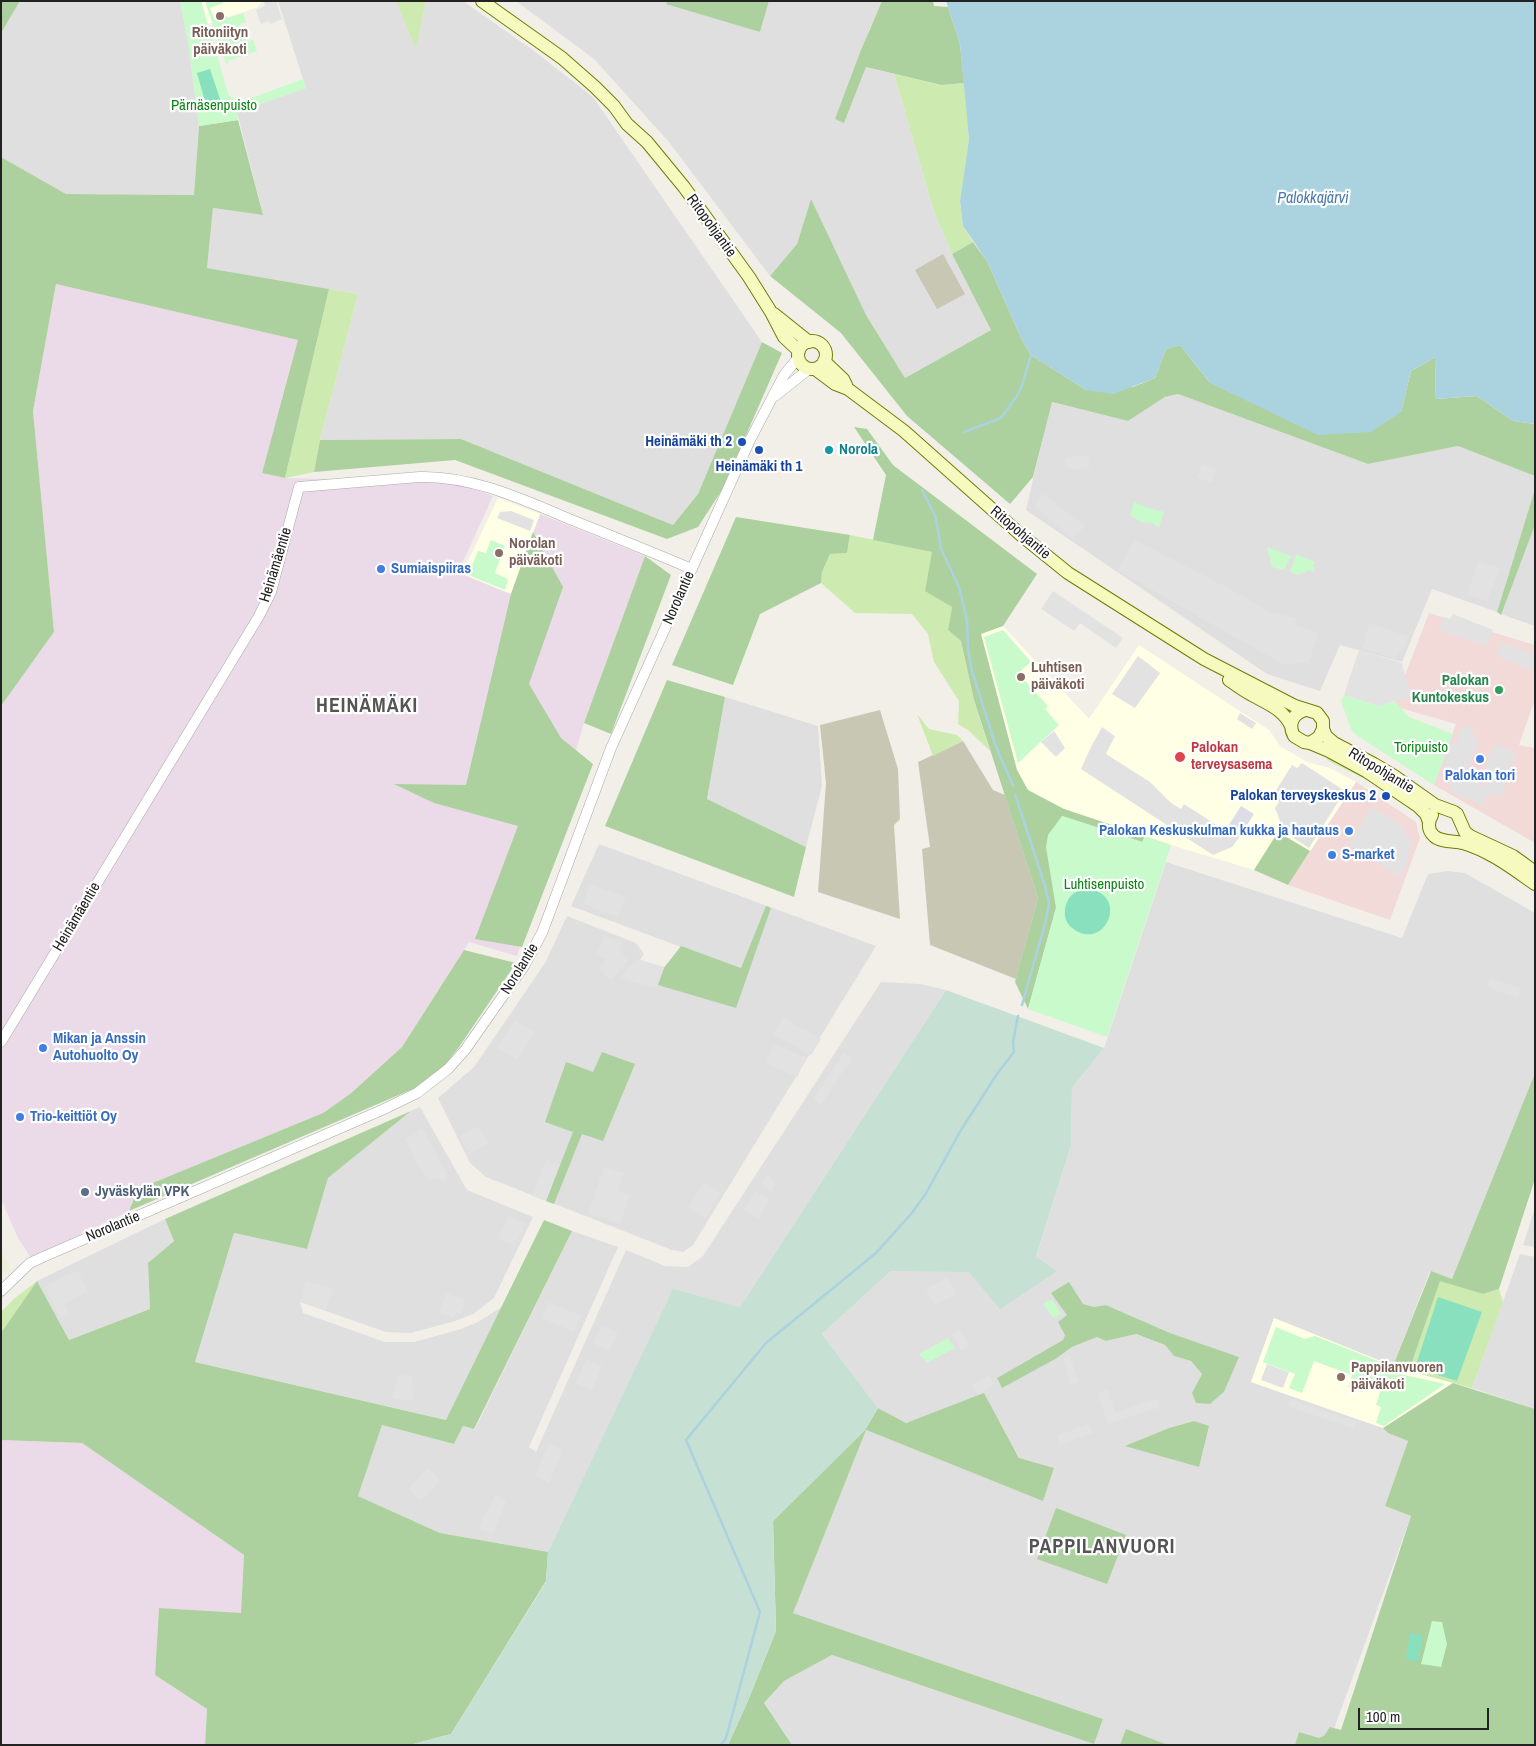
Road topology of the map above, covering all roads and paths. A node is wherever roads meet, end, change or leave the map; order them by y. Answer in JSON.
{"nodes":[{"id":1,"x":482,"y":1,"type":"edge"},
{"id":2,"x":772,"y":312,"type":"junction"},
{"id":3,"x":809,"y":342,"type":"junction"},
{"id":4,"x":798,"y":354,"type":"junction"},
{"id":5,"x":816,"y":366,"type":"junction"},
{"id":6,"x":772,"y":399,"type":"junction"},
{"id":7,"x":692,"y":569,"type":"junction"},
{"id":8,"x":1204,"y":659,"type":"junction"},
{"id":9,"x":1305,"y":710,"type":"junction"},
{"id":10,"x":1291,"y":726,"type":"junction"},
{"id":11,"x":1323,"y":729,"type":"junction"},
{"id":12,"x":1310,"y":743,"type":"junction"},
{"id":13,"x":1444,"y":808,"type":"junction"},
{"id":14,"x":1460,"y":820,"type":"junction"},
{"id":15,"x":1428,"y":822,"type":"junction"},
{"id":16,"x":1449,"y":840,"type":"junction"},
{"id":17,"x":1535,"y":872,"type":"edge"},
{"id":18,"x":1535,"y":884,"type":"edge"},
{"id":19,"x":1,"y":1042,"type":"edge"},
{"id":20,"x":1,"y":1291,"type":"edge"}],
"edges":[{"from":1,"to":2,"type":"main road","name":"Ritopohjantie"},
{"from":2,"to":3,"type":"main road","name":"Ritopohjantie"},
{"from":2,"to":4,"type":"main road","name":"Ritopohjantie"},
{"from":3,"to":4,"type":"main road"},
{"from":3,"to":5,"type":"main road"},
{"from":4,"to":5,"type":"main road"},
{"from":4,"to":6,"type":"street","name":"Norolantie"},
{"from":5,"to":6,"type":"street","name":"Norolantie"},
{"from":5,"to":8,"type":"main road","name":"Ritopohjantie"},
{"from":6,"to":7,"type":"street","name":"Norolantie"},
{"from":7,"to":19,"type":"street","name":"Heinämäentie"},
{"from":7,"to":20,"type":"street","name":"Norolantie"},
{"from":8,"to":9,"type":"main road","name":"Ritopohjantie"},
{"from":8,"to":10,"type":"main road","name":"Ritopohjantie"},
{"from":9,"to":10,"type":"main road"},
{"from":9,"to":11,"type":"main road"},
{"from":10,"to":12,"type":"main road"},
{"from":11,"to":12,"type":"main road"},
{"from":11,"to":13,"type":"main road","name":"Ritopohjantie"},
{"from":12,"to":15,"type":"main road","name":"Ritopohjantie"},
{"from":13,"to":14,"type":"main road"},
{"from":13,"to":15,"type":"main road"},
{"from":14,"to":16,"type":"main road"},
{"from":14,"to":17,"type":"main road"},
{"from":15,"to":16,"type":"main road"},
{"from":16,"to":18,"type":"main road"}]}
